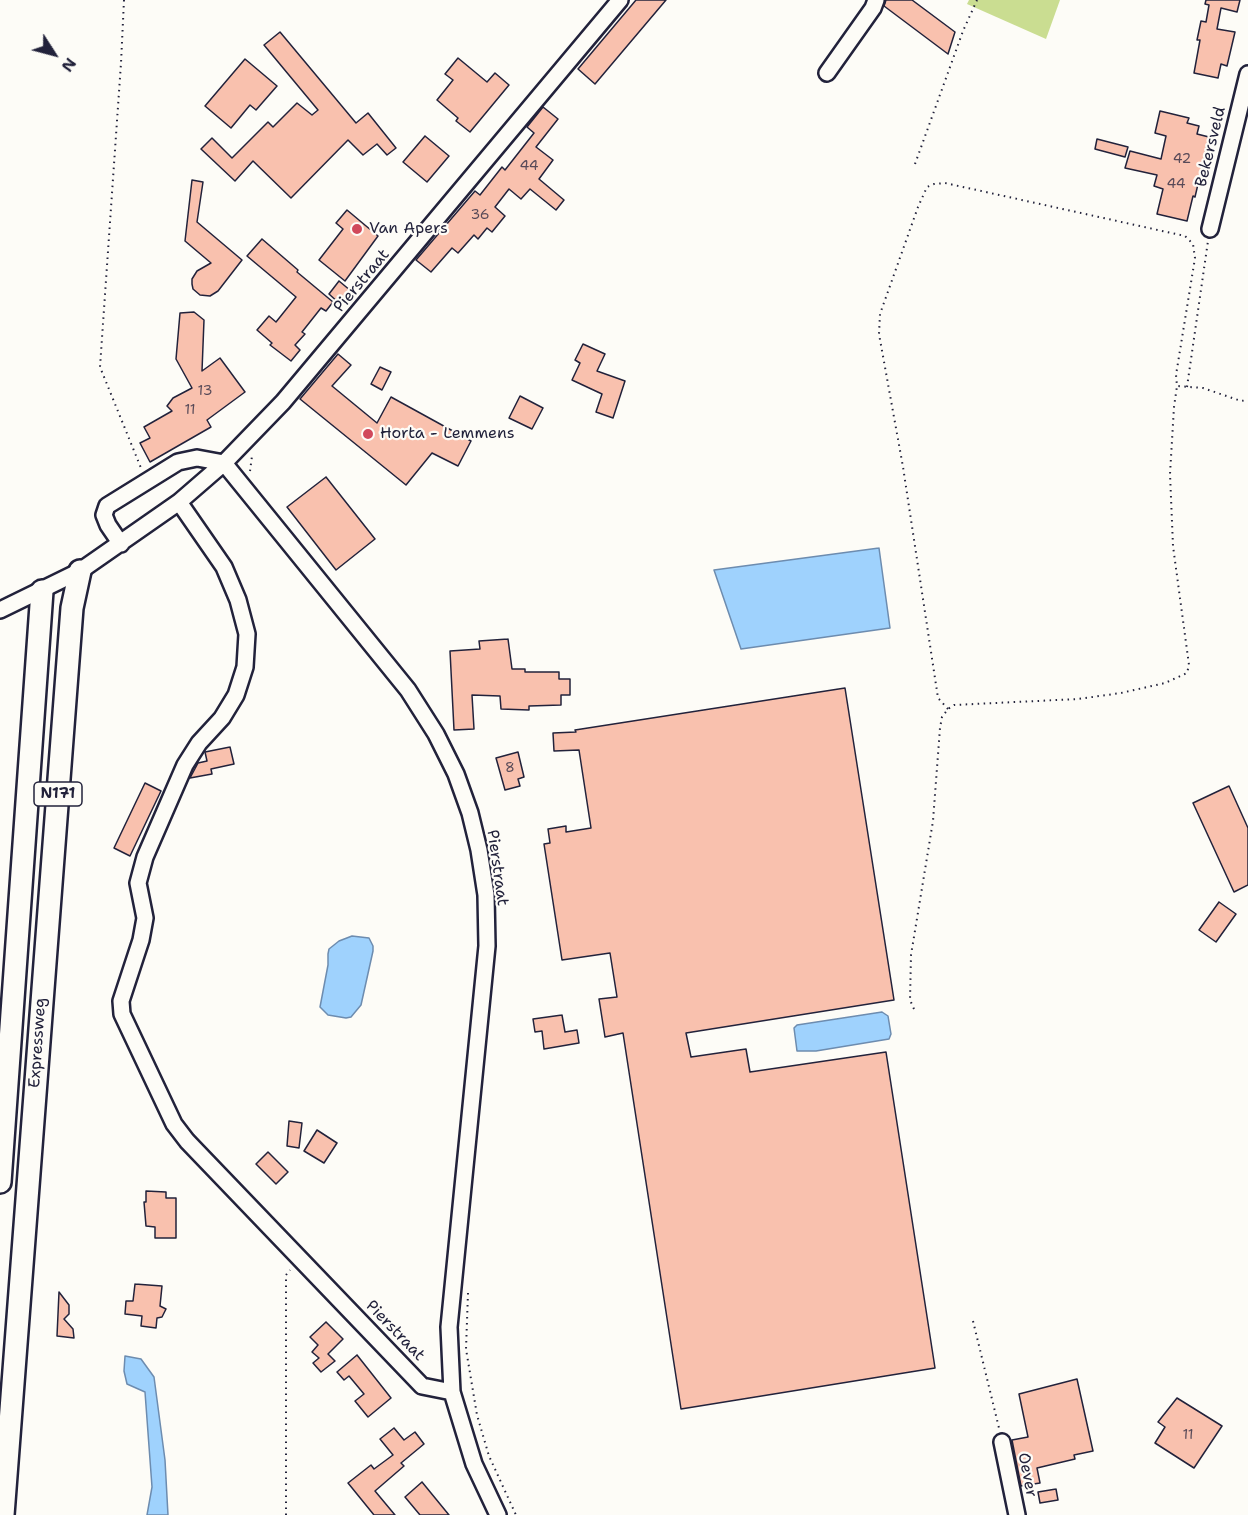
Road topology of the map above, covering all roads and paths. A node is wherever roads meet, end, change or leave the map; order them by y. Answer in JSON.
{"nodes":[{"id":1,"x":124,"y":0,"type":"edge"},
{"id":2,"x":620,"y":0,"type":"edge"},
{"id":3,"x":876,"y":0,"type":"edge"},
{"id":4,"x":977,"y":0,"type":"edge"},
{"id":5,"x":827,"y":73,"type":"dead end"},
{"id":6,"x":1248,"y":74,"type":"edge"},
{"id":7,"x":915,"y":164,"type":"dead end"},
{"id":8,"x":1210,"y":229,"type":"joint"},
{"id":9,"x":1177,"y":386,"type":"junction"},
{"id":10,"x":1187,"y":387,"type":"junction"},
{"id":11,"x":1248,"y":400,"type":"edge"},
{"id":12,"x":248,"y":440,"type":"junction"},
{"id":13,"x":224,"y":463,"type":"junction"},
{"id":14,"x":251,"y":479,"type":"dead end"},
{"id":15,"x":147,"y":481,"type":"junction"},
{"id":16,"x":179,"y":502,"type":"junction"},
{"id":17,"x":121,"y":544,"type":"junction"},
{"id":18,"x":80,"y":571,"type":"junction"},
{"id":19,"x":42,"y":591,"type":"junction"},
{"id":20,"x":0,"y":610,"type":"edge"},
{"id":21,"x":948,"y":709,"type":"junction"},
{"id":22,"x":914,"y":1009,"type":"dead end"},
{"id":23,"x":0,"y":1182,"type":"edge"},
{"id":24,"x":299,"y":1258,"type":"junction"},
{"id":25,"x":468,"y":1284,"type":"dead end"},
{"id":26,"x":973,"y":1321,"type":"dead end"},
{"id":27,"x":452,"y":1392,"type":"junction"},
{"id":28,"x":995,"y":1413,"type":"dead end"},
{"id":29,"x":1002,"y":1442,"type":"dead end"},
{"id":30,"x":3,"y":1515,"type":"edge"},
{"id":31,"x":286,"y":1515,"type":"edge"},
{"id":32,"x":498,"y":1515,"type":"edge"},
{"id":33,"x":516,"y":1515,"type":"edge"},
{"id":34,"x":1017,"y":1515,"type":"edge"}],
"edges":[{"from":1,"to":15,"type":"path"},
{"from":2,"to":12,"type":"street","name":"Pierstraat"},
{"from":3,"to":5,"type":"street"},
{"from":4,"to":7,"type":"path"},
{"from":6,"to":8,"type":"street","name":"Bekersveld"},
{"from":8,"to":10,"type":"path"},
{"from":9,"to":10,"type":"path"},
{"from":9,"to":21,"type":"path"},
{"from":9,"to":21,"type":"path"},
{"from":10,"to":11,"type":"path"},
{"from":12,"to":13,"type":"street","name":"Pierstraat"},
{"from":12,"to":14,"type":"path"},
{"from":13,"to":15,"type":"street"},
{"from":13,"to":16,"type":"street","name":"Pierstraat"},
{"from":13,"to":27,"type":"street","name":"Pierstraat"},
{"from":15,"to":17,"type":"street"},
{"from":16,"to":17,"type":"street","name":"Pierstraat"},
{"from":16,"to":24,"type":"street","name":"Pierstraat"},
{"from":17,"to":18,"type":"street","name":"Pierstraat"},
{"from":18,"to":19,"type":"street","name":"Pierstraat"},
{"from":18,"to":30,"type":"highway","name":"Expressweg","number":"N171"},
{"from":19,"to":20,"type":"street","name":"Pierstraat"},
{"from":19,"to":23,"type":"highway","name":"Expressweg","number":"N171"},
{"from":21,"to":22,"type":"path"},
{"from":24,"to":27,"type":"street","name":"Pierstraat"},
{"from":24,"to":31,"type":"path"},
{"from":25,"to":33,"type":"path"},
{"from":26,"to":28,"type":"path"},
{"from":27,"to":32,"type":"street","name":"Pierstraat"},
{"from":29,"to":34,"type":"street","name":"Oever"}]}
